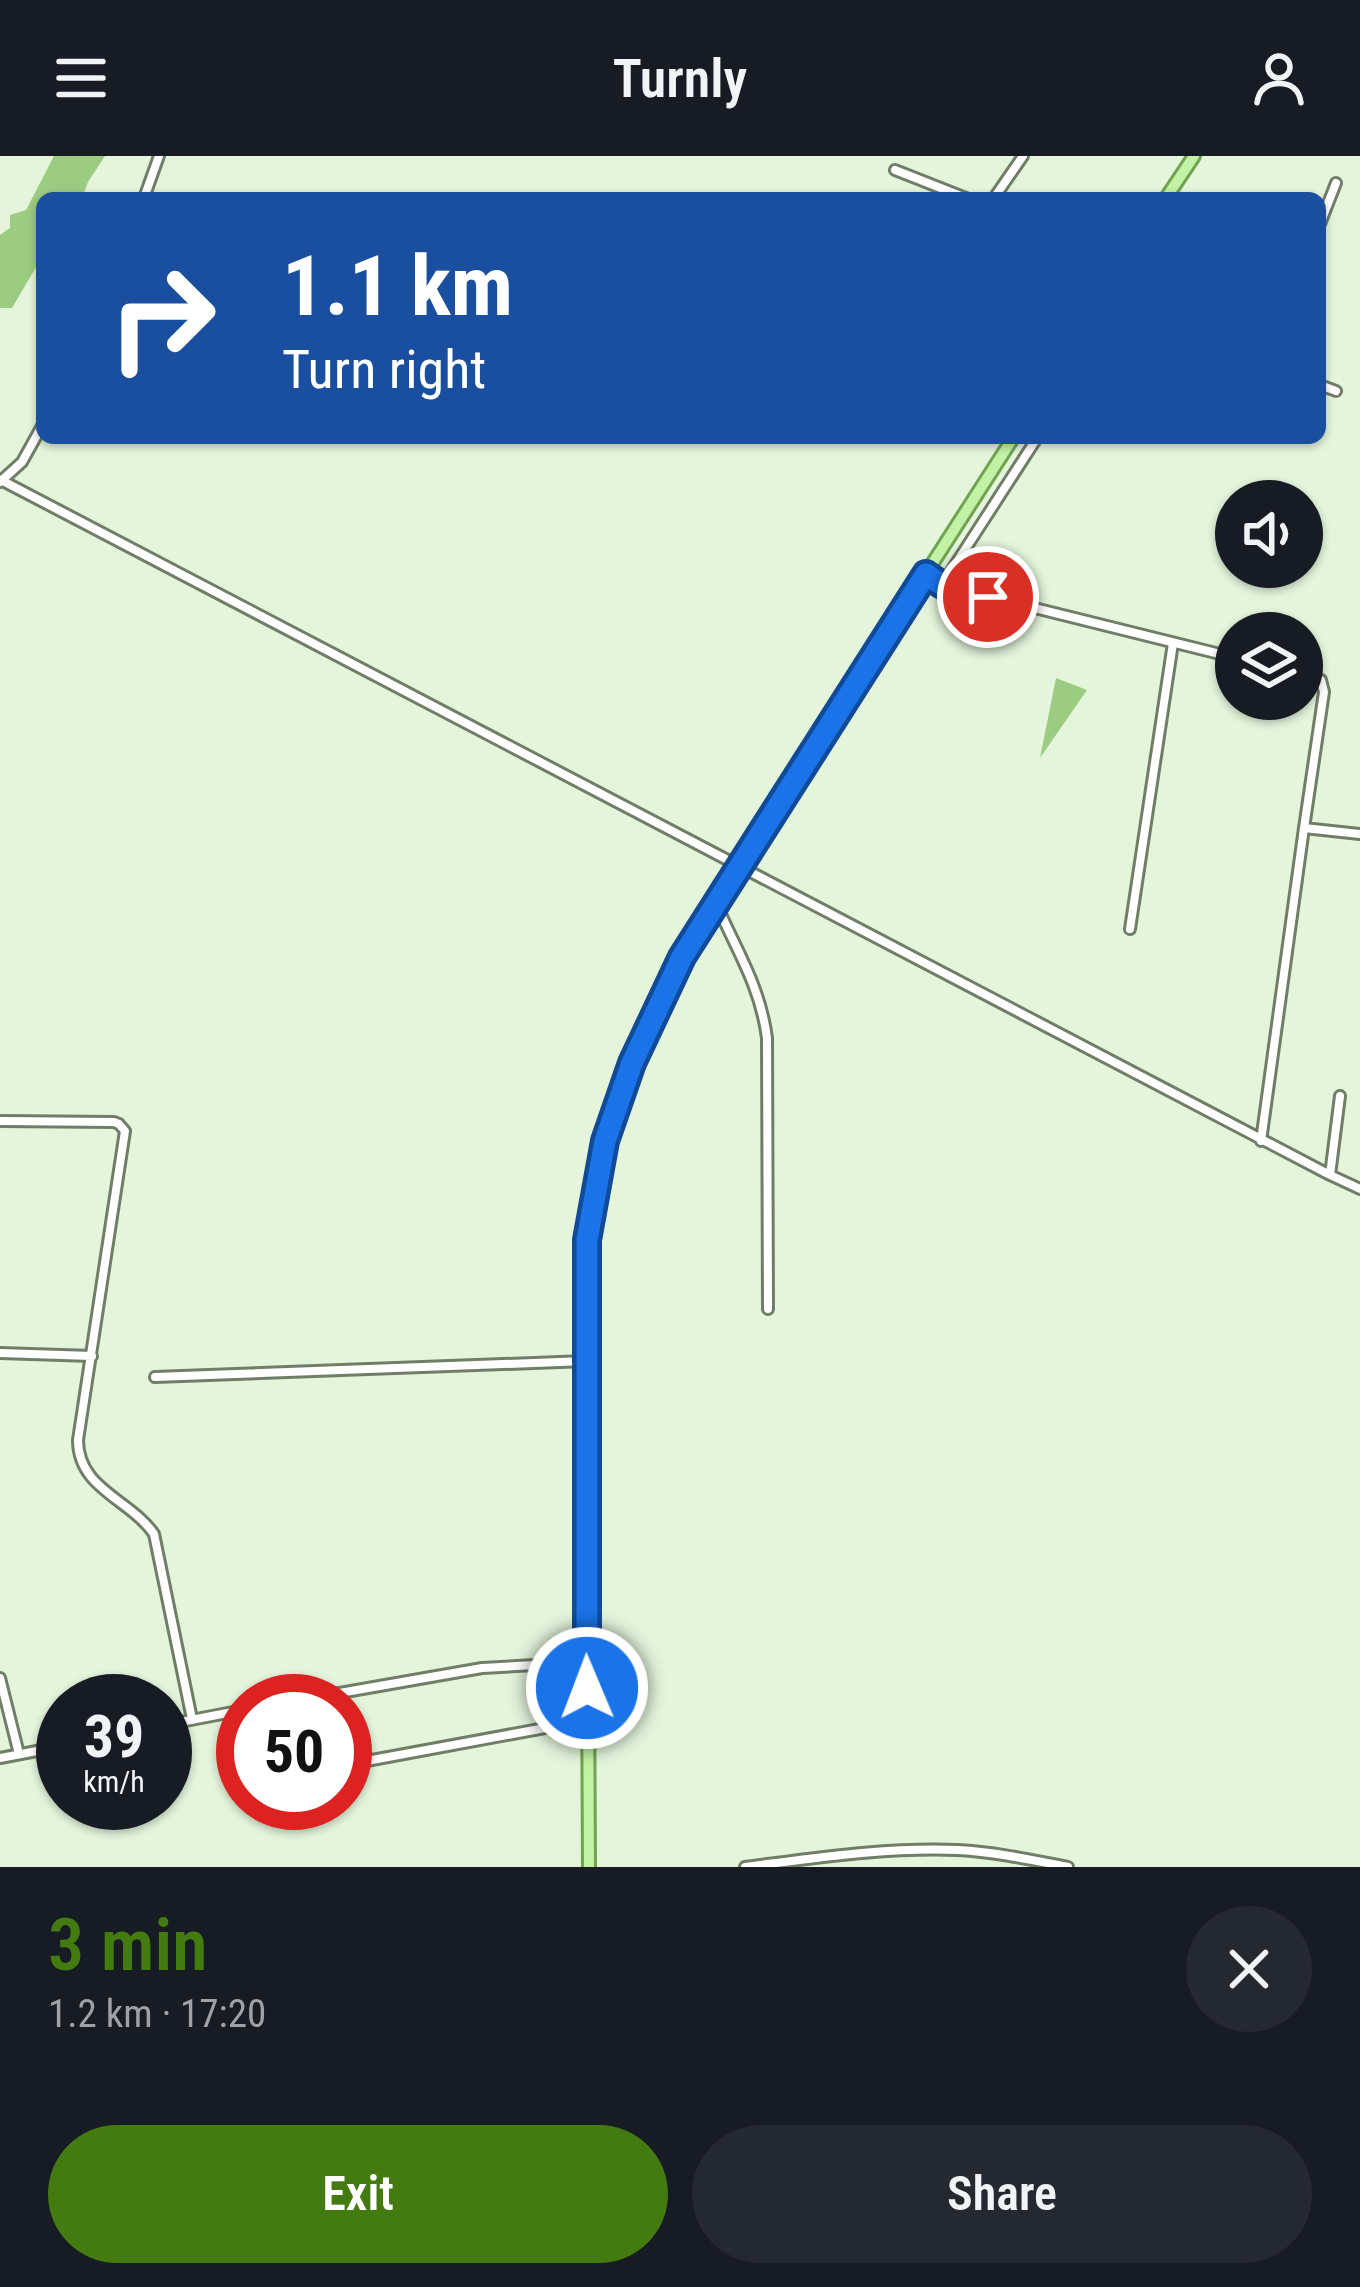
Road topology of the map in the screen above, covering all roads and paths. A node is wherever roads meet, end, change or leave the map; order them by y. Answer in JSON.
{"nodes":[{"id":1,"x":159,"y":156,"type":"edge"},
{"id":2,"x":1023,"y":156,"type":"edge"},
{"id":3,"x":1194,"y":156,"type":"edge"},
{"id":4,"x":895,"y":170,"type":"dead end"},
{"id":5,"x":1336,"y":183,"type":"dead end"},
{"id":6,"x":146,"y":192,"type":"edge"},
{"id":7,"x":951,"y":192,"type":"edge"},
{"id":8,"x":998,"y":192,"type":"edge"},
{"id":9,"x":1171,"y":192,"type":"edge"},
{"id":10,"x":1326,"y":209,"type":"edge"},
{"id":11,"x":1326,"y":387,"type":"edge"},
{"id":12,"x":1336,"y":391,"type":"dead end"},
{"id":13,"x":36,"y":436,"type":"edge"},
{"id":14,"x":1011,"y":444,"type":"edge"},
{"id":15,"x":1021,"y":444,"type":"edge"},
{"id":16,"x":1033,"y":444,"type":"edge"},
{"id":17,"x":1029,"y":451,"type":"junction"},
{"id":18,"x":1,"y":481,"type":"edge"},
{"id":19,"x":926,"y":574,"type":"junction"},
{"id":20,"x":942,"y":585,"type":"junction"},
{"id":21,"x":1173,"y":643,"type":"junction"},
{"id":22,"x":1215,"y":653,"type":"edge"},
{"id":23,"x":1320,"y":720,"type":"edge"},
{"id":24,"x":1304,"y":828,"type":"junction"},
{"id":25,"x":1360,"y":834,"type":"edge"},
{"id":26,"x":738,"y":867,"type":"junction"},
{"id":27,"x":716,"y":902,"type":"junction"},
{"id":28,"x":1130,"y":929,"type":"dead end"},
{"id":29,"x":1340,"y":1096,"type":"dead end"},
{"id":30,"x":0,"y":1121,"type":"edge"},
{"id":31,"x":1262,"y":1141,"type":"junction"},
{"id":32,"x":1330,"y":1175,"type":"junction"},
{"id":33,"x":1360,"y":1189,"type":"edge"},
{"id":34,"x":768,"y":1310,"type":"dead end"},
{"id":35,"x":0,"y":1353,"type":"edge"},
{"id":36,"x":92,"y":1356,"type":"junction"},
{"id":37,"x":586,"y":1360,"type":"junction"},
{"id":38,"x":155,"y":1377,"type":"dead end"},
{"id":39,"x":586,"y":1657,"type":"junction"},
{"id":40,"x":183,"y":1674,"type":"edge"},
{"id":41,"x":0,"y":1678,"type":"edge"},
{"id":42,"x":372,"y":1687,"type":"edge"},
{"id":43,"x":216,"y":1715,"type":"edge"},
{"id":44,"x":192,"y":1720,"type":"edge"},
{"id":45,"x":588,"y":1720,"type":"junction"},
{"id":46,"x":36,"y":1751,"type":"edge"},
{"id":47,"x":20,"y":1754,"type":"junction"},
{"id":48,"x":0,"y":1758,"type":"edge"},
{"id":49,"x":372,"y":1760,"type":"edge"},
{"id":50,"x":590,"y":1867,"type":"edge"},
{"id":51,"x":746,"y":1867,"type":"edge"},
{"id":52,"x":1068,"y":1867,"type":"edge"}],
"edges":[{"from":1,"to":6,"type":"street"},
{"from":2,"to":8,"type":"street"},
{"from":3,"to":9,"type":"main road"},
{"from":4,"to":7,"type":"street"},
{"from":5,"to":10,"type":"street"},
{"from":11,"to":12,"type":"street"},
{"from":13,"to":18,"type":"street"},
{"from":14,"to":19,"type":"main road"},
{"from":15,"to":17,"type":"street"},
{"from":16,"to":17,"type":"street"},
{"from":17,"to":20,"type":"street"},
{"from":18,"to":26,"type":"street"},
{"from":19,"to":20,"type":"street"},
{"from":19,"to":26,"type":"main road"},
{"from":20,"to":21,"type":"street"},
{"from":21,"to":22,"type":"street"},
{"from":21,"to":28,"type":"street"},
{"from":23,"to":24,"type":"street"},
{"from":24,"to":25,"type":"street"},
{"from":24,"to":31,"type":"street"},
{"from":26,"to":27,"type":"main road"},
{"from":26,"to":31,"type":"street"},
{"from":27,"to":34,"type":"street"},
{"from":27,"to":37,"type":"main road"},
{"from":29,"to":32,"type":"street"},
{"from":30,"to":36,"type":"street"},
{"from":31,"to":32,"type":"street"},
{"from":32,"to":33,"type":"street"},
{"from":35,"to":36,"type":"street"},
{"from":36,"to":40,"type":"street"},
{"from":37,"to":38,"type":"street"},
{"from":37,"to":39,"type":"main road"},
{"from":39,"to":42,"type":"street"},
{"from":39,"to":45,"type":"main road"},
{"from":41,"to":47,"type":"street"},
{"from":43,"to":44,"type":"street"},
{"from":45,"to":49,"type":"street"},
{"from":45,"to":50,"type":"main road"},
{"from":46,"to":47,"type":"street"},
{"from":47,"to":48,"type":"street"},
{"from":51,"to":52,"type":"street"}]}
